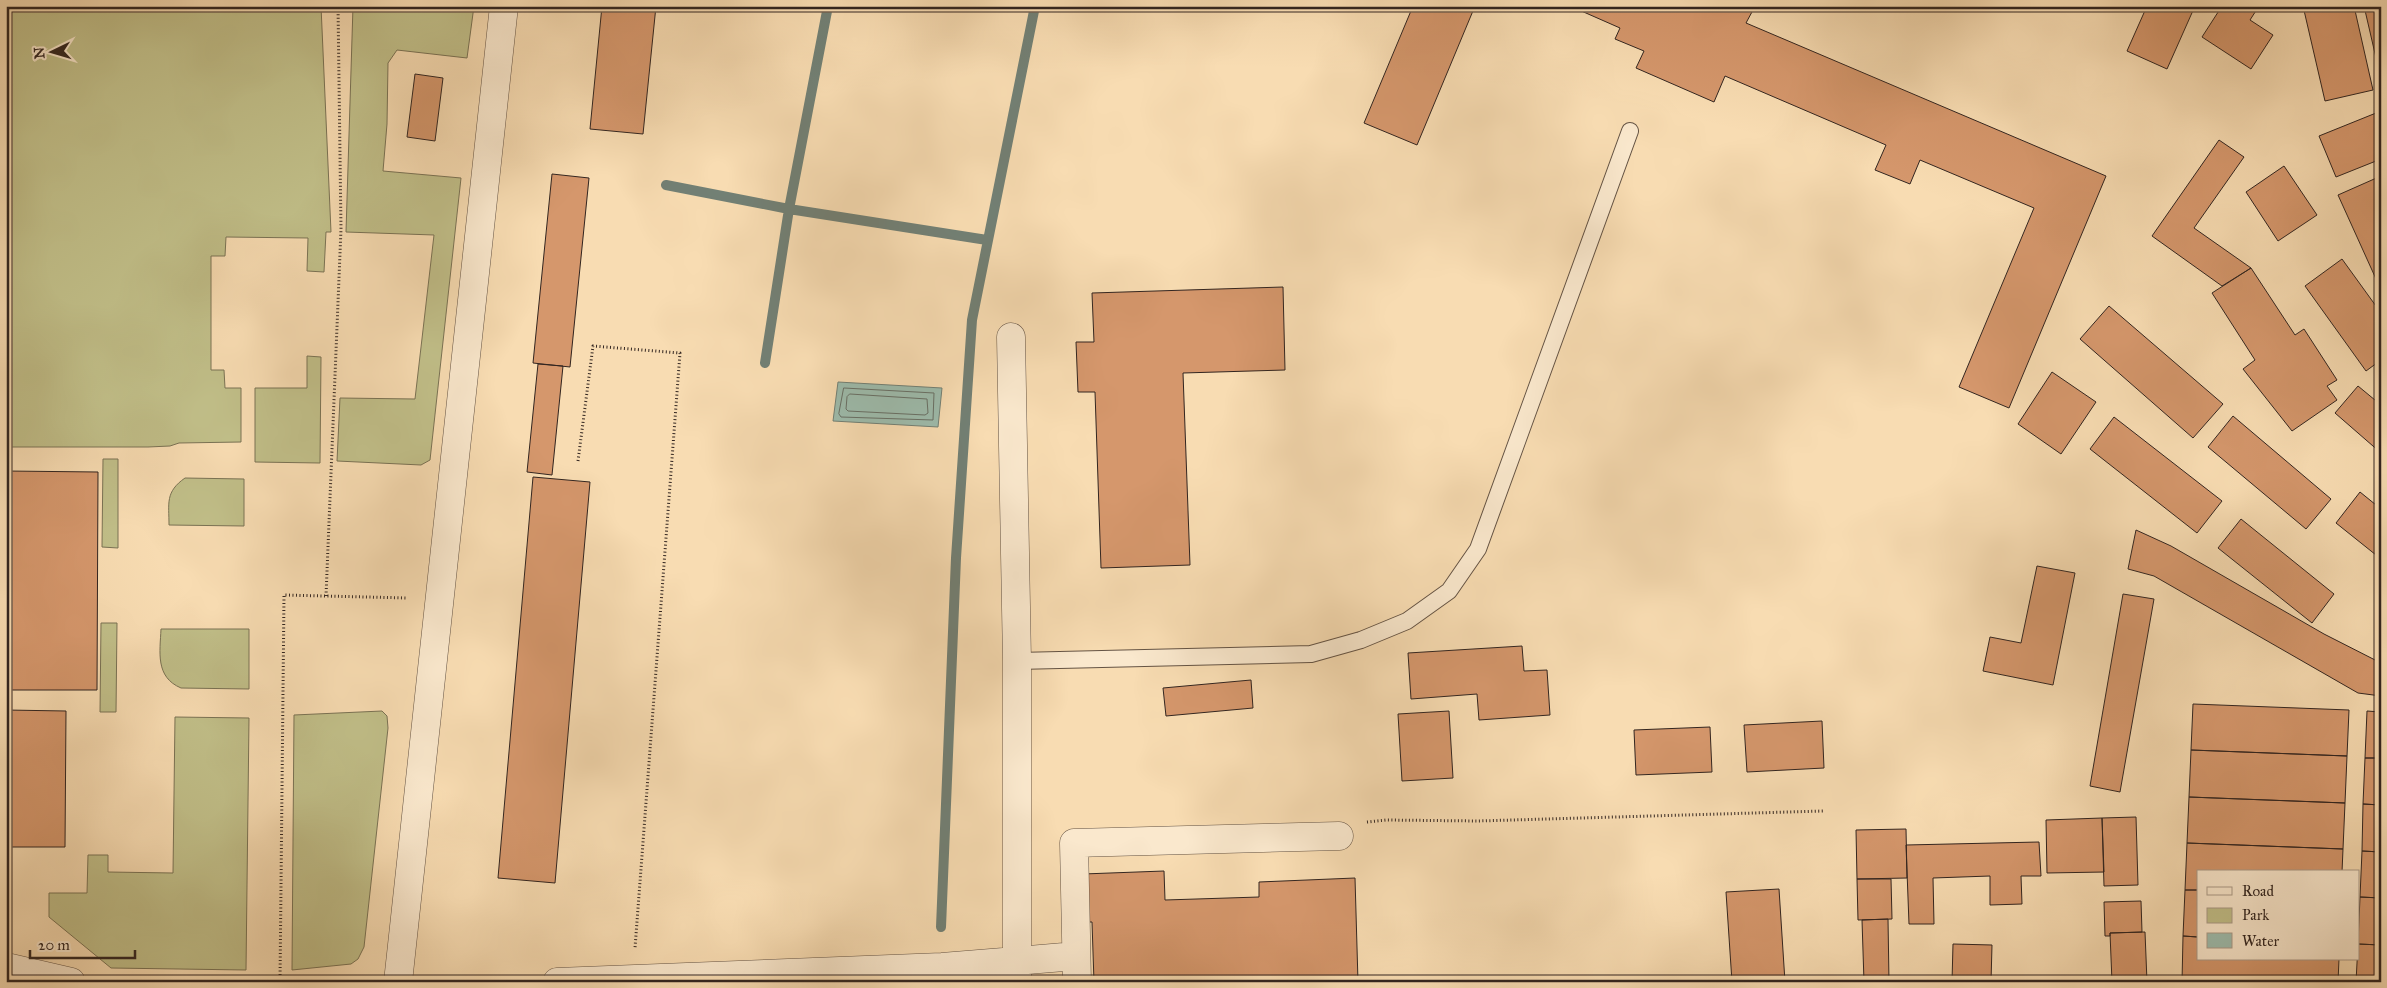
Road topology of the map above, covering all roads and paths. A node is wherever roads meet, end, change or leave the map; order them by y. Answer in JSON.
{"nodes":[{"id":1,"x":338,"y":6,"type":"edge"},
{"id":2,"x":504,"y":6,"type":"edge"},
{"id":3,"x":1630,"y":131,"type":"dead end"},
{"id":4,"x":1011,"y":338,"type":"dead end"},
{"id":5,"x":578,"y":461,"type":"dead end"},
{"id":6,"x":326,"y":596,"type":"junction"},
{"id":7,"x":440,"y":599,"type":"junction"},
{"id":8,"x":1017,"y":661,"type":"junction"},
{"id":9,"x":1823,"y":811,"type":"dead end"},
{"id":10,"x":1339,"y":836,"type":"joint"},
{"id":11,"x":6,"y":967,"type":"edge"},
{"id":12,"x":1076,"y":969,"type":"edge"},
{"id":13,"x":1017,"y":971,"type":"edge"},
{"id":14,"x":942,"y":974,"type":"edge"},
{"id":15,"x":633,"y":979,"type":"junction"},
{"id":16,"x":71,"y":982,"type":"edge"},
{"id":17,"x":280,"y":982,"type":"edge"},
{"id":18,"x":398,"y":982,"type":"edge"},
{"id":19,"x":557,"y":982,"type":"edge"}],
"edges":[{"from":1,"to":6,"type":"path"},
{"from":2,"to":7,"type":"street"},
{"from":3,"to":8,"type":"lane"},
{"from":4,"to":8,"type":"street"},
{"from":5,"to":15,"type":"path"},
{"from":6,"to":7,"type":"path"},
{"from":6,"to":17,"type":"path"},
{"from":7,"to":18,"type":"street"},
{"from":8,"to":13,"type":"street"},
{"from":9,"to":10,"type":"path"},
{"from":10,"to":12,"type":"street"},
{"from":11,"to":16,"type":"street"},
{"from":12,"to":13,"type":"street"},
{"from":13,"to":14,"type":"street"},
{"from":14,"to":15,"type":"street"},
{"from":15,"to":19,"type":"street"}]}
